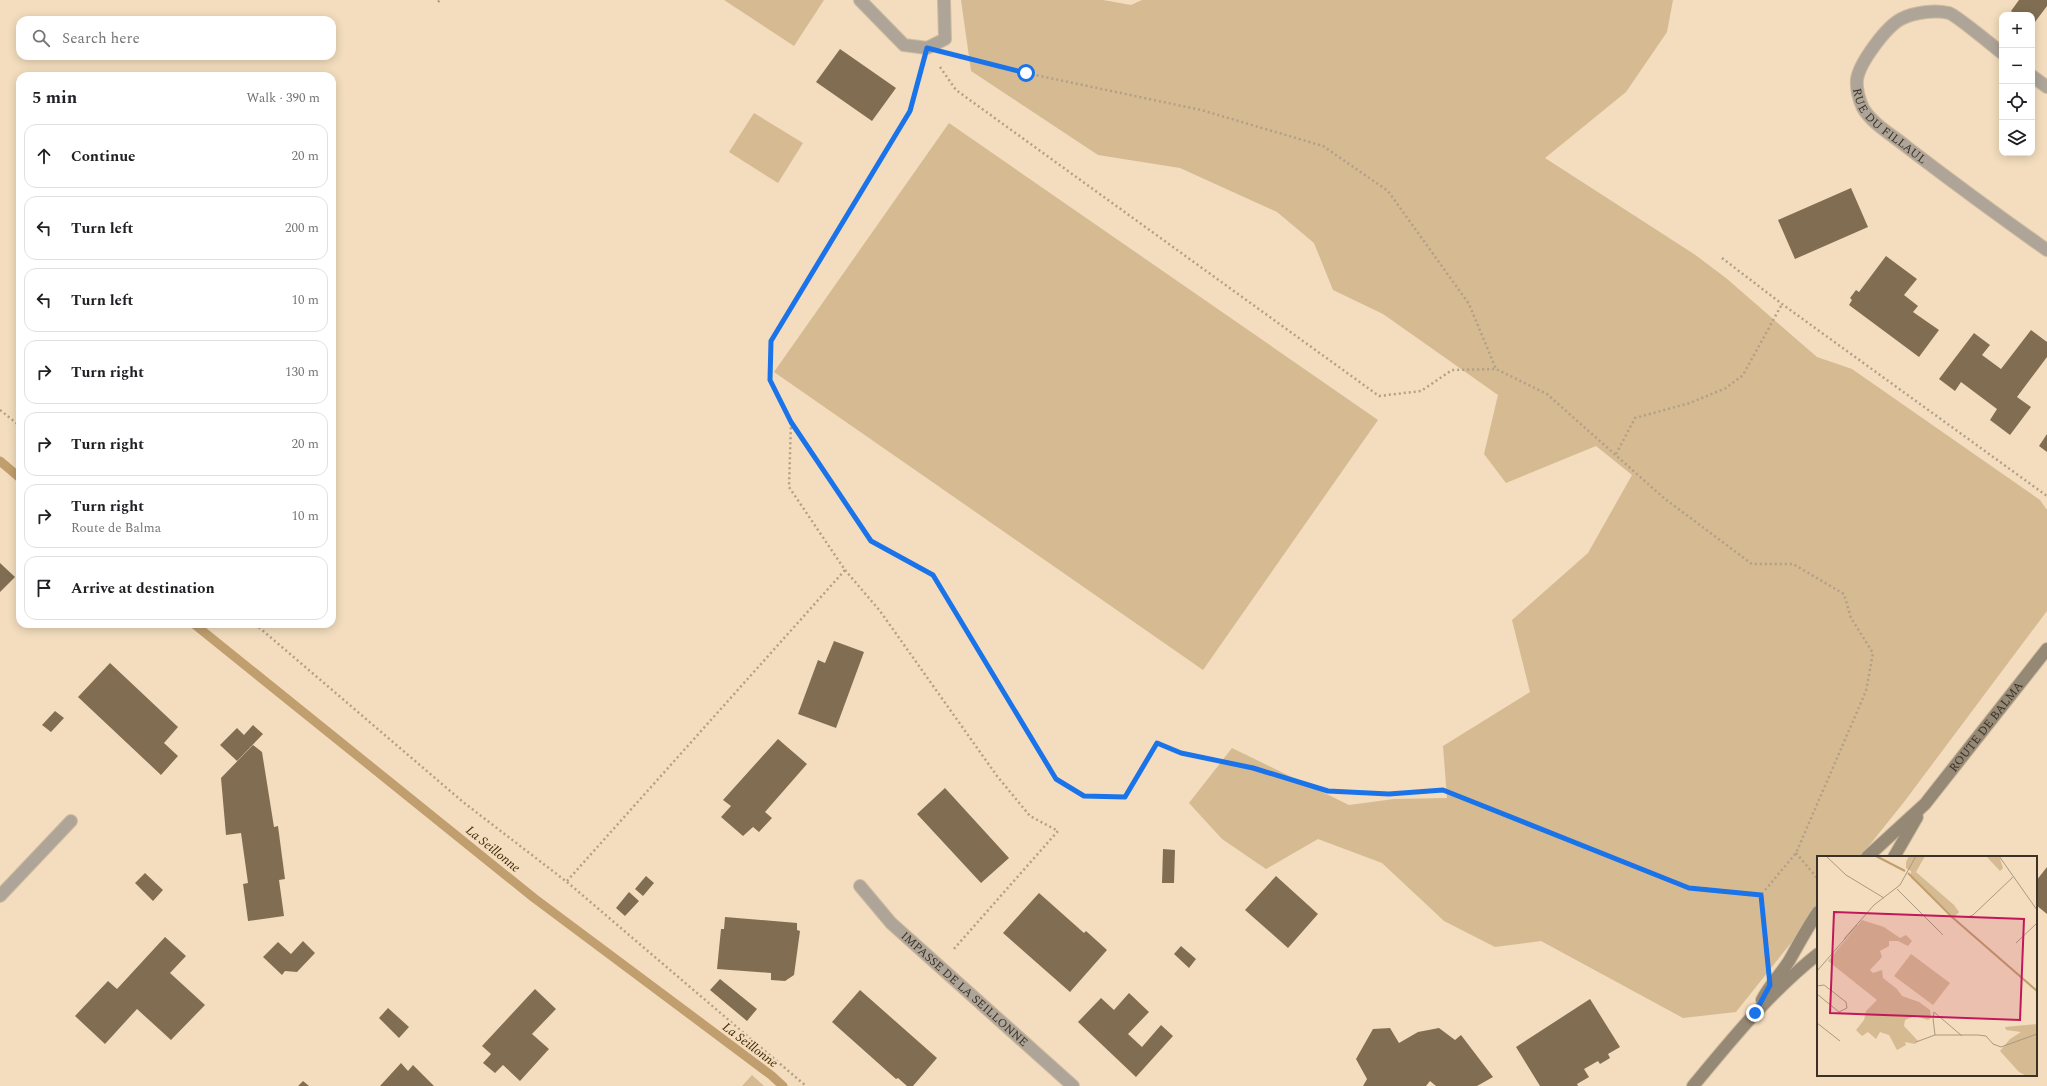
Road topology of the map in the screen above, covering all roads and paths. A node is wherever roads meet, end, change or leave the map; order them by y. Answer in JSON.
{"nodes":[{"id":1,"x":860,"y":0,"type":"edge"},
{"id":2,"x":944,"y":0,"type":"edge"},
{"id":3,"x":927,"y":48,"type":"junction"},
{"id":4,"x":1999,"y":51,"type":"edge"},
{"id":5,"x":2035,"y":78,"type":"edge"},
{"id":6,"x":2047,"y":87,"type":"edge"},
{"id":7,"x":2047,"y":250,"type":"edge"},
{"id":8,"x":1722,"y":258,"type":"dead end"},
{"id":9,"x":1782,"y":304,"type":"junction"},
{"id":10,"x":1496,"y":369,"type":"junction"},
{"id":11,"x":0,"y":410,"type":"edge"},
{"id":12,"x":791,"y":422,"type":"junction"},
{"id":13,"x":16,"y":423,"type":"edge"},
{"id":14,"x":1616,"y":454,"type":"junction"},
{"id":15,"x":2047,"y":496,"type":"edge"},
{"id":16,"x":846,"y":570,"type":"junction"},
{"id":17,"x":260,"y":628,"type":"edge"},
{"id":18,"x":2047,"y":649,"type":"edge"},
{"id":19,"x":1925,"y":804,"type":"junction"},
{"id":20,"x":71,"y":821,"type":"dead end"},
{"id":21,"x":1796,"y":853,"type":"junction"},
{"id":22,"x":1868,"y":856,"type":"edge"},
{"id":23,"x":1895,"y":856,"type":"edge"},
{"id":24,"x":1817,"y":878,"type":"edge"},
{"id":25,"x":567,"y":882,"type":"junction"},
{"id":26,"x":860,"y":886,"type":"dead end"},
{"id":27,"x":1761,"y":895,"type":"junction"},
{"id":28,"x":0,"y":896,"type":"edge"},
{"id":29,"x":1817,"y":913,"type":"edge"},
{"id":30,"x":1817,"y":955,"type":"edge"},
{"id":31,"x":939,"y":966,"type":"junction"},
{"id":32,"x":1770,"y":985,"type":"junction"},
{"id":33,"x":1755,"y":1013,"type":"junction"},
{"id":34,"x":806,"y":1086,"type":"edge"},
{"id":35,"x":1073,"y":1086,"type":"edge"},
{"id":36,"x":1693,"y":1086,"type":"edge"}],
"edges":[{"from":1,"to":3,"type":"street"},
{"from":2,"to":3,"type":"street"},
{"from":3,"to":10,"type":"path"},
{"from":3,"to":10,"type":"path"},
{"from":3,"to":12,"type":"path"},
{"from":4,"to":7,"type":"street","name":"RUE DU FILLAUL"},
{"from":5,"to":6,"type":"street"},
{"from":8,"to":9,"type":"path"},
{"from":9,"to":14,"type":"path"},
{"from":9,"to":15,"type":"path"},
{"from":10,"to":14,"type":"path"},
{"from":11,"to":13,"type":"path"},
{"from":12,"to":16,"type":"path"},
{"from":12,"to":27,"type":"path"},
{"from":14,"to":21,"type":"path"},
{"from":16,"to":25,"type":"path"},
{"from":16,"to":31,"type":"path"},
{"from":17,"to":25,"type":"path"},
{"from":18,"to":19,"type":"street","name":"ROUTE DE BALMA"},
{"from":19,"to":22,"type":"street","name":"ROUTE DE BALMA"},
{"from":19,"to":23,"type":"street","name":"ROUTE DE BALMA"},
{"from":20,"to":28,"type":"street"},
{"from":21,"to":24,"type":"path"},
{"from":21,"to":27,"type":"path"},
{"from":25,"to":34,"type":"path"},
{"from":26,"to":31,"type":"street","name":"IMPASSE DE LA SEILLONNE"},
{"from":27,"to":32,"type":"path"},
{"from":29,"to":32,"type":"street"},
{"from":30,"to":33,"type":"street"},
{"from":31,"to":35,"type":"street","name":"IMPASSE DE LA SEILLONNE"},
{"from":32,"to":33,"type":"street"},
{"from":33,"to":36,"type":"street"}]}
